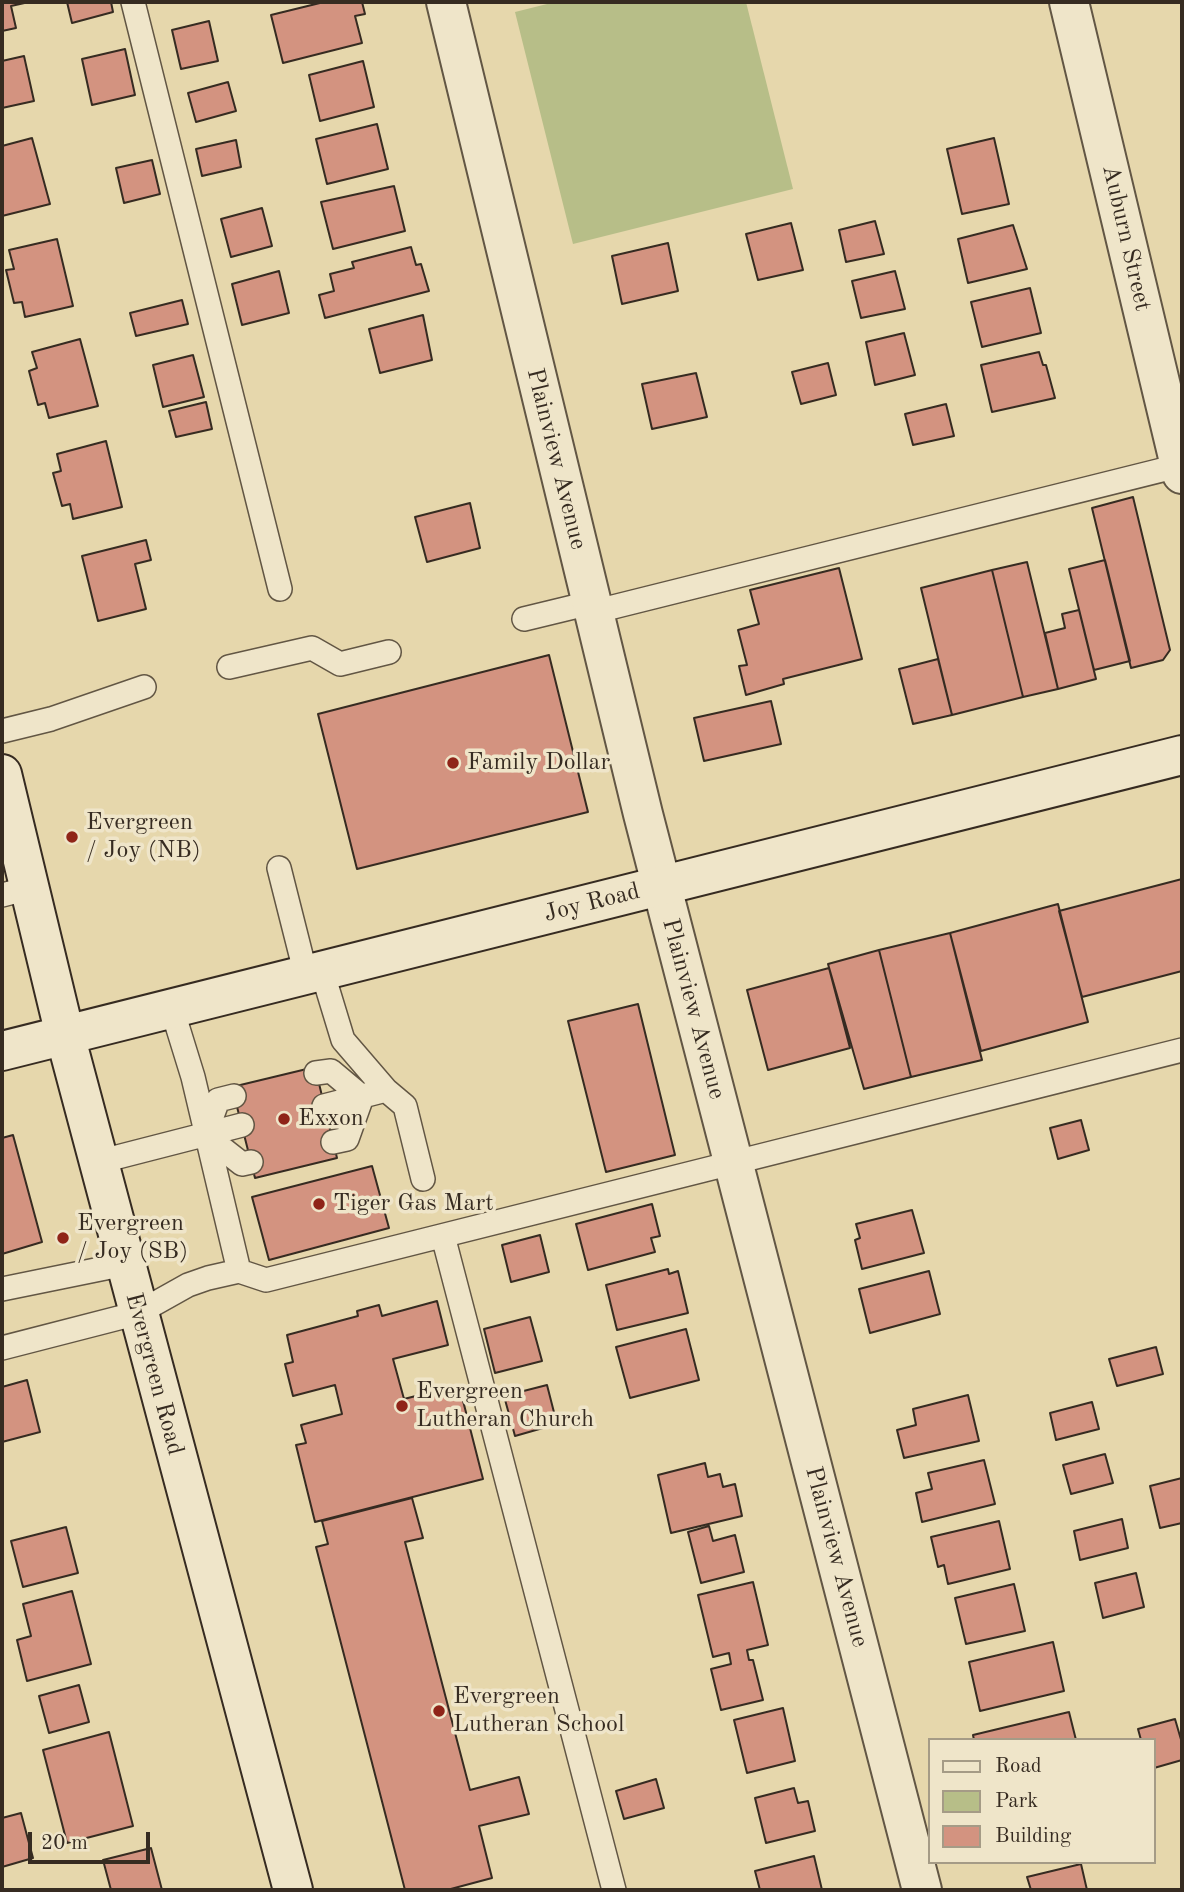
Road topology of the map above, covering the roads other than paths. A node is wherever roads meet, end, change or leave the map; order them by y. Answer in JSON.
{"nodes":[{"id":1,"x":133,"y":2,"type":"edge"},
{"id":2,"x":446,"y":2,"type":"edge"},
{"id":3,"x":1069,"y":2,"type":"edge"},
{"id":4,"x":1182,"y":469,"type":"edge"},
{"id":5,"x":280,"y":589,"type":"dead end"},
{"id":6,"x":592,"y":607,"type":"junction"},
{"id":7,"x":524,"y":619,"type":"dead end"},
{"id":8,"x":389,"y":652,"type":"dead end"},
{"id":9,"x":229,"y":667,"type":"dead end"},
{"id":10,"x":144,"y":687,"type":"dead end"},
{"id":11,"x":2,"y":731,"type":"edge"},
{"id":12,"x":1182,"y":755,"type":"edge"},
{"id":13,"x":4,"y":790,"type":"edge"},
{"id":14,"x":279,"y":868,"type":"dead end"},
{"id":15,"x":661,"y":885,"type":"junction"},
{"id":16,"x":15,"y":892,"type":"edge"},
{"id":17,"x":314,"y":973,"type":"junction"},
{"id":18,"x":172,"y":1009,"type":"junction"},
{"id":19,"x":65,"y":1035,"type":"junction"},
{"id":20,"x":1182,"y":1050,"type":"edge"},
{"id":21,"x":2,"y":1051,"type":"edge"},
{"id":22,"x":316,"y":1073,"type":"dead end"},
{"id":23,"x":386,"y":1090,"type":"junction"},
{"id":24,"x":234,"y":1096,"type":"dead end"},
{"id":25,"x":362,"y":1097,"type":"junction"},
{"id":26,"x":324,"y":1106,"type":"dead end"},
{"id":27,"x":242,"y":1125,"type":"dead end"},
{"id":28,"x":205,"y":1135,"type":"junction"},
{"id":29,"x":333,"y":1142,"type":"dead end"},
{"id":30,"x":251,"y":1161,"type":"dead end"},
{"id":31,"x":98,"y":1162,"type":"junction"},
{"id":32,"x":733,"y":1163,"type":"junction"},
{"id":33,"x":423,"y":1179,"type":"dead end"},
{"id":34,"x":443,"y":1236,"type":"junction"},
{"id":35,"x":125,"y":1264,"type":"junction"},
{"id":36,"x":239,"y":1271,"type":"junction"},
{"id":37,"x":2,"y":1289,"type":"edge"},
{"id":38,"x":138,"y":1313,"type":"junction"},
{"id":39,"x":2,"y":1348,"type":"edge"},
{"id":40,"x":293,"y":1890,"type":"edge"},
{"id":41,"x":614,"y":1890,"type":"edge"},
{"id":42,"x":922,"y":1890,"type":"edge"}],
"edges":[{"from":1,"to":5,"type":"lane"},
{"from":2,"to":6,"type":"street","name":"Plainview Avenue"},
{"from":3,"to":4,"type":"street","name":"Auburn Street"},
{"from":4,"to":6,"type":"lane"},
{"from":6,"to":7,"type":"lane"},
{"from":6,"to":15,"type":"street","name":"Plainview Avenue"},
{"from":8,"to":9,"type":"lane"},
{"from":10,"to":11,"type":"lane"},
{"from":12,"to":15,"type":"street","name":"Joy Road"},
{"from":13,"to":16,"type":"street","name":"Evergreen Road"},
{"from":14,"to":17,"type":"lane"},
{"from":15,"to":17,"type":"street","name":"Joy Road"},
{"from":15,"to":32,"type":"street","name":"Plainview Avenue"},
{"from":16,"to":19,"type":"street","name":"Evergreen Road"},
{"from":17,"to":18,"type":"street","name":"Joy Road"},
{"from":17,"to":23,"type":"lane"},
{"from":18,"to":19,"type":"street","name":"Joy Road"},
{"from":18,"to":28,"type":"lane"},
{"from":19,"to":21,"type":"street","name":"Joy Road"},
{"from":19,"to":31,"type":"street","name":"Evergreen Road"},
{"from":20,"to":32,"type":"lane"},
{"from":22,"to":25,"type":"lane"},
{"from":23,"to":25,"type":"lane"},
{"from":23,"to":33,"type":"lane"},
{"from":24,"to":28,"type":"lane"},
{"from":25,"to":26,"type":"lane"},
{"from":25,"to":29,"type":"lane"},
{"from":27,"to":28,"type":"lane"},
{"from":28,"to":30,"type":"lane"},
{"from":28,"to":31,"type":"lane"},
{"from":28,"to":36,"type":"lane"},
{"from":31,"to":35,"type":"street","name":"Evergreen Road"},
{"from":32,"to":34,"type":"lane"},
{"from":32,"to":42,"type":"street","name":"Plainview Avenue"},
{"from":34,"to":36,"type":"lane"},
{"from":34,"to":41,"type":"lane"},
{"from":35,"to":37,"type":"lane"},
{"from":35,"to":38,"type":"street","name":"Evergreen Road"},
{"from":36,"to":38,"type":"lane"},
{"from":38,"to":39,"type":"lane"},
{"from":38,"to":40,"type":"street","name":"Evergreen Road"}]}
